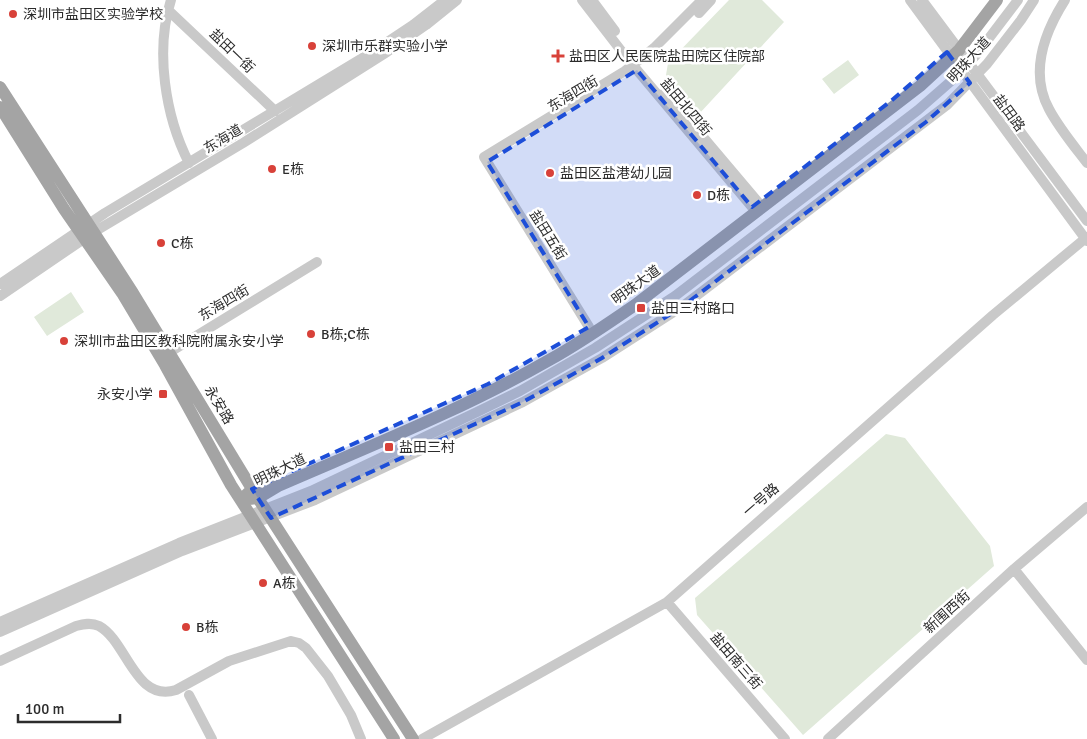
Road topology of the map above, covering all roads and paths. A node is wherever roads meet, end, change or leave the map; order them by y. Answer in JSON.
{"nodes":[{"id":1,"x":171,"y":0,"type":"edge"},
{"id":2,"x":445,"y":0,"type":"edge"},
{"id":3,"x":457,"y":0,"type":"edge"},
{"id":4,"x":582,"y":0,"type":"edge"},
{"id":5,"x":592,"y":0,"type":"edge"},
{"id":6,"x":702,"y":0,"type":"edge"},
{"id":7,"x":711,"y":0,"type":"edge"},
{"id":8,"x":910,"y":0,"type":"edge"},
{"id":9,"x":922,"y":0,"type":"edge"},
{"id":10,"x":987,"y":0,"type":"edge"},
{"id":11,"x":997,"y":0,"type":"edge"},
{"id":12,"x":1018,"y":0,"type":"edge"},
{"id":13,"x":1034,"y":0,"type":"edge"},
{"id":14,"x":1064,"y":0,"type":"edge"},
{"id":15,"x":169,"y":11,"type":"junction"},
{"id":16,"x":952,"y":51,"type":"junction"},
{"id":17,"x":638,"y":65,"type":"junction"},
{"id":18,"x":0,"y":87,"type":"edge"},
{"id":19,"x":0,"y":107,"type":"edge"},
{"id":20,"x":275,"y":111,"type":"junction"},
{"id":21,"x":485,"y":160,"type":"joint"},
{"id":22,"x":188,"y":162,"type":"junction"},
{"id":23,"x":1087,"y":163,"type":"edge"},
{"id":24,"x":755,"y":204,"type":"junction"},
{"id":25,"x":1087,"y":221,"type":"edge"},
{"id":26,"x":86,"y":231,"type":"junction"},
{"id":27,"x":1087,"y":237,"type":"edge"},
{"id":28,"x":1087,"y":241,"type":"edge"},
{"id":29,"x":318,"y":262,"type":"dead end"},
{"id":30,"x":0,"y":284,"type":"edge"},
{"id":31,"x":0,"y":296,"type":"edge"},
{"id":32,"x":589,"y":327,"type":"junction"},
{"id":33,"x":170,"y":352,"type":"junction"},
{"id":34,"x":479,"y":417,"type":"junction"},
{"id":35,"x":255,"y":494,"type":"junction"},
{"id":36,"x":241,"y":500,"type":"junction"},
{"id":37,"x":1087,"y":507,"type":"edge"},
{"id":38,"x":1014,"y":569,"type":"junction"},
{"id":39,"x":667,"y":602,"type":"junction"},
{"id":40,"x":0,"y":622,"type":"edge"},
{"id":41,"x":0,"y":632,"type":"edge"},
{"id":42,"x":1087,"y":660,"type":"edge"},
{"id":43,"x":0,"y":661,"type":"edge"},
{"id":44,"x":189,"y":695,"type":"dead end"},
{"id":45,"x":409,"y":734,"type":"edge"},
{"id":46,"x":392,"y":737,"type":"edge"},
{"id":47,"x":212,"y":739,"type":"edge"},
{"id":48,"x":361,"y":739,"type":"edge"},
{"id":49,"x":422,"y":739,"type":"edge"},
{"id":50,"x":785,"y":739,"type":"edge"},
{"id":51,"x":828,"y":739,"type":"edge"}],
"edges":[{"from":1,"to":15,"type":"street"},
{"from":2,"to":20,"type":"street","name":"东海道"},
{"from":3,"to":26,"type":"street","name":"东海道"},
{"from":4,"to":17,"type":"street","name":"盐田北四街"},
{"from":5,"to":17,"type":"street","name":"盐田北四街"},
{"from":6,"to":17,"type":"street","name":"东海四街"},
{"from":7,"to":17,"type":"street","name":"东海四街"},
{"from":8,"to":16,"type":"street","name":"盐田路"},
{"from":9,"to":16,"type":"street","name":"盐田路"},
{"from":10,"to":16,"type":"main road","name":"明珠大道"},
{"from":11,"to":16,"type":"main road","name":"明珠大道"},
{"from":12,"to":34,"type":"street","name":"明珠大道"},
{"from":13,"to":34,"type":"street","name":"明珠大道"},
{"from":14,"to":23,"type":"street"},
{"from":15,"to":20,"type":"street","name":"盐田一街"},
{"from":15,"to":22,"type":"street"},
{"from":16,"to":24,"type":"main road","name":"明珠大道"},
{"from":16,"to":25,"type":"street","name":"盐田路"},
{"from":16,"to":28,"type":"street","name":"盐田路"},
{"from":16,"to":35,"type":"main road","name":"明珠大道"},
{"from":17,"to":21,"type":"street","name":"东海四街"},
{"from":17,"to":24,"type":"street","name":"盐田北四街"},
{"from":18,"to":26,"type":"main road","name":"永安路"},
{"from":19,"to":26,"type":"main road","name":"永安路"},
{"from":20,"to":22,"type":"street","name":"东海道"},
{"from":21,"to":32,"type":"street","name":"盐田五街"},
{"from":22,"to":26,"type":"street","name":"东海道"},
{"from":24,"to":32,"type":"main road","name":"明珠大道"},
{"from":26,"to":30,"type":"street","name":"东海道"},
{"from":26,"to":31,"type":"street","name":"东海道"},
{"from":26,"to":33,"type":"main road","name":"永安路"},
{"from":26,"to":36,"type":"main road","name":"永安路"},
{"from":27,"to":39,"type":"street","name":"一号路"},
{"from":29,"to":33,"type":"street","name":"东海四街"},
{"from":32,"to":35,"type":"main road","name":"明珠大道"},
{"from":33,"to":35,"type":"main road","name":"永安路"},
{"from":34,"to":40,"type":"street","name":"明珠大道"},
{"from":34,"to":41,"type":"street","name":"明珠大道"},
{"from":35,"to":36,"type":"main road","name":"明珠大道"},
{"from":35,"to":45,"type":"main road","name":"永安路"},
{"from":36,"to":46,"type":"main road","name":"永安路"},
{"from":37,"to":38,"type":"street","name":"新围西街"},
{"from":38,"to":42,"type":"street"},
{"from":38,"to":51,"type":"street","name":"新围西街"},
{"from":39,"to":49,"type":"street","name":"一号路"},
{"from":39,"to":50,"type":"street","name":"盐田南三街"},
{"from":43,"to":48,"type":"street"},
{"from":44,"to":47,"type":"street"}]}
